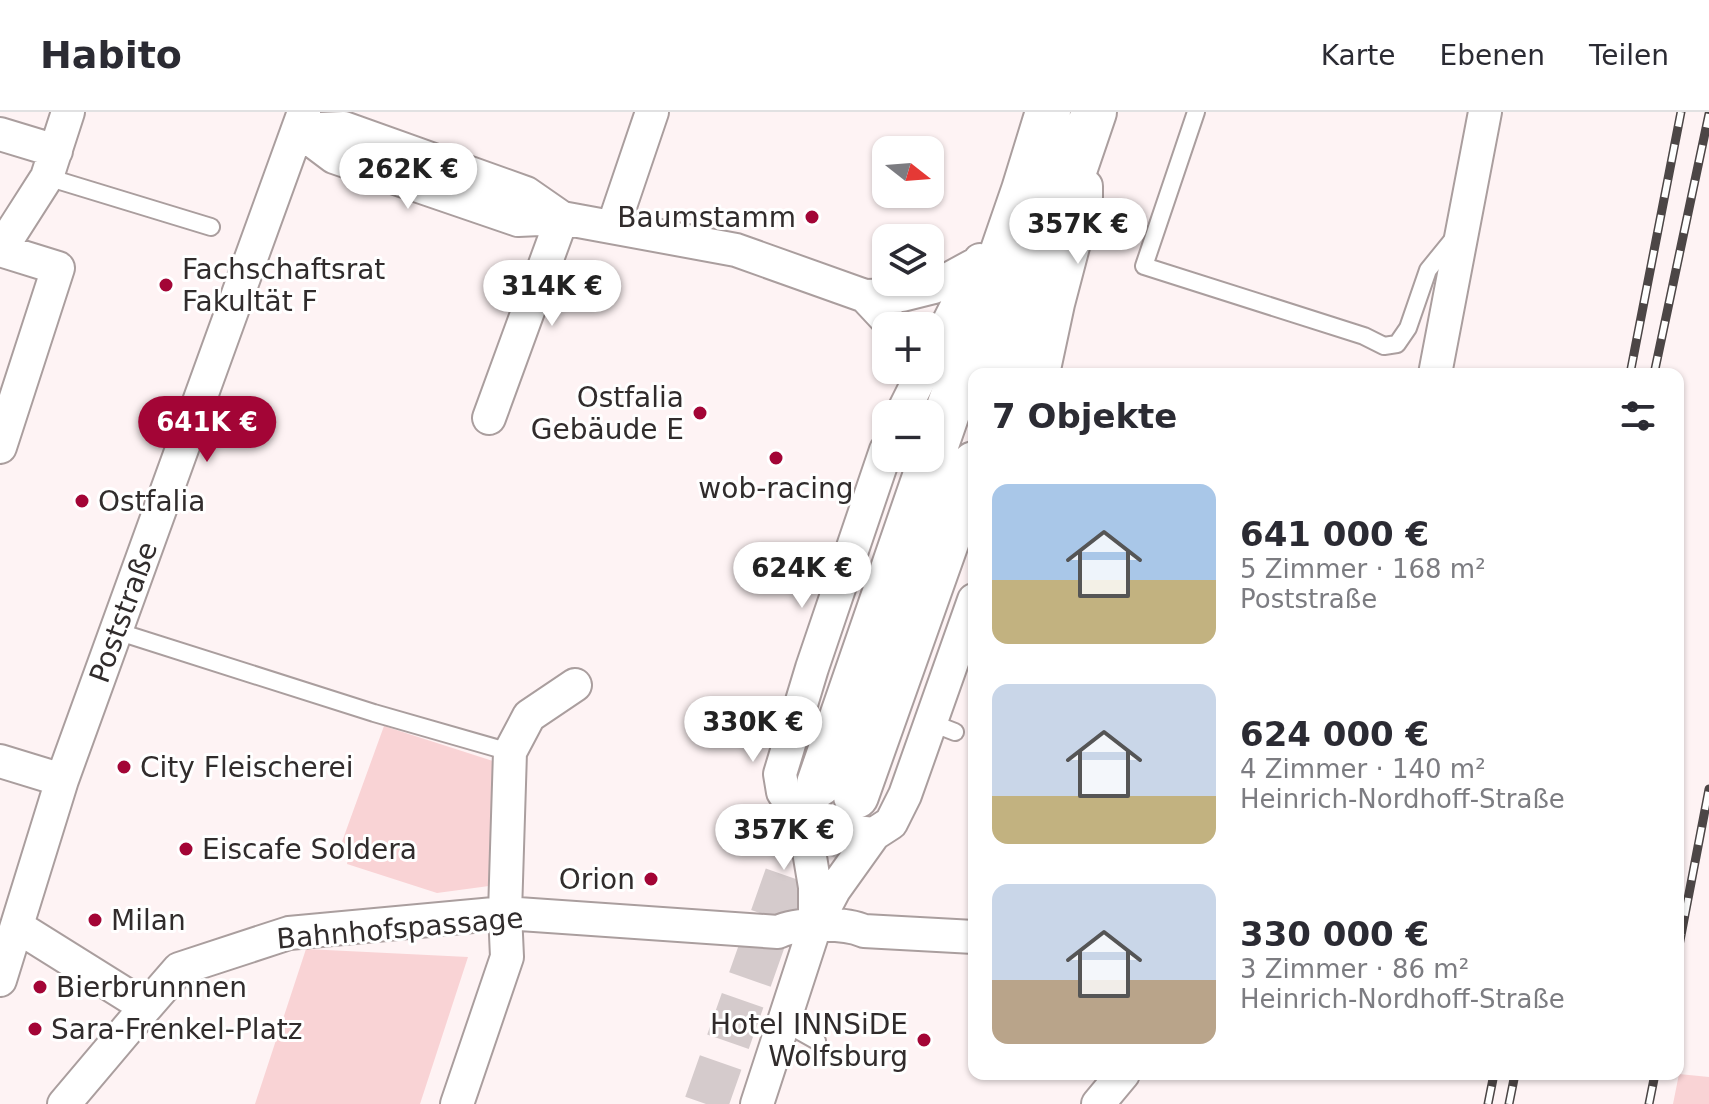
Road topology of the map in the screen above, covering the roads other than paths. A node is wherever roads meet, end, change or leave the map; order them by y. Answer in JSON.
{"nodes":[{"id":1,"x":68,"y":112,"type":"edge"},
{"id":2,"x":652,"y":112,"type":"edge"},
{"id":3,"x":1048,"y":112,"type":"edge"},
{"id":4,"x":1196,"y":112,"type":"edge"},
{"id":5,"x":1485,"y":112,"type":"edge"},
{"id":6,"x":301,"y":121,"type":"edge"},
{"id":7,"x":1090,"y":124,"type":"edge"},
{"id":8,"x":0,"y":134,"type":"edge"},
{"id":9,"x":52,"y":164,"type":"junction"},
{"id":10,"x":1024,"y":190,"type":"junction"},
{"id":11,"x":562,"y":218,"type":"junction"},
{"id":12,"x":1463,"y":226,"type":"junction"},
{"id":13,"x":211,"y":227,"type":"dead end"},
{"id":14,"x":613,"y":227,"type":"junction"},
{"id":15,"x":0,"y":250,"type":"edge"},
{"id":16,"x":978,"y":263,"type":"junction"},
{"id":17,"x":865,"y":296,"type":"junction"},
{"id":18,"x":880,"y":312,"type":"edge"},
{"id":19,"x":944,"y":331,"type":"edge"},
{"id":20,"x":971,"y":368,"type":"edge"},
{"id":21,"x":1007,"y":368,"type":"edge"},
{"id":22,"x":1044,"y":368,"type":"edge"},
{"id":23,"x":1436,"y":368,"type":"edge"},
{"id":24,"x":968,"y":379,"type":"edge"},
{"id":25,"x":489,"y":418,"type":"dead end"},
{"id":26,"x":0,"y":447,"type":"edge"},
{"id":27,"x":879,"y":472,"type":"edge"},
{"id":28,"x":968,"y":480,"type":"edge"},
{"id":29,"x":968,"y":625,"type":"edge"},
{"id":30,"x":116,"y":631,"type":"junction"},
{"id":31,"x":575,"y":685,"type":"dead end"},
{"id":32,"x":510,"y":752,"type":"junction"},
{"id":33,"x":0,"y":761,"type":"edge"},
{"id":34,"x":62,"y":780,"type":"junction"},
{"id":35,"x":840,"y":811,"type":"junction"},
{"id":36,"x":505,"y":913,"type":"junction"},
{"id":37,"x":815,"y":926,"type":"junction"},
{"id":38,"x":18,"y":927,"type":"junction"},
{"id":39,"x":968,"y":937,"type":"edge"},
{"id":40,"x":0,"y":980,"type":"edge"},
{"id":41,"x":146,"y":1007,"type":"junction"},
{"id":42,"x":785,"y":1023,"type":"junction"},
{"id":43,"x":817,"y":1041,"type":"dead end"},
{"id":44,"x":1118,"y":1080,"type":"edge"},
{"id":45,"x":64,"y":1104,"type":"edge"},
{"id":46,"x":457,"y":1104,"type":"edge"},
{"id":47,"x":757,"y":1104,"type":"edge"},
{"id":48,"x":1098,"y":1104,"type":"edge"}],
"edges":[{"from":1,"to":9,"type":"street"},
{"from":2,"to":14,"type":"street"},
{"from":3,"to":10,"type":"main road"},
{"from":4,"to":12,"type":"lane"},
{"from":5,"to":12,"type":"street"},
{"from":6,"to":11,"type":"street"},
{"from":6,"to":30,"type":"street","name":"Poststraße"},
{"from":7,"to":21,"type":"main road"},
{"from":7,"to":22,"type":"street"},
{"from":8,"to":9,"type":"street"},
{"from":9,"to":13,"type":"lane"},
{"from":9,"to":15,"type":"street"},
{"from":10,"to":16,"type":"street"},
{"from":10,"to":20,"type":"main road"},
{"from":11,"to":14,"type":"street"},
{"from":11,"to":25,"type":"street"},
{"from":12,"to":23,"type":"street"},
{"from":14,"to":17,"type":"street"},
{"from":15,"to":26,"type":"street"},
{"from":16,"to":17,"type":"street"},
{"from":16,"to":19,"type":"street"},
{"from":17,"to":18,"type":"street"},
{"from":24,"to":35,"type":"main road"},
{"from":27,"to":35,"type":"street"},
{"from":28,"to":35,"type":"main road"},
{"from":29,"to":35,"type":"street"},
{"from":30,"to":32,"type":"lane"},
{"from":30,"to":34,"type":"street","name":"Poststraße"},
{"from":31,"to":32,"type":"street"},
{"from":32,"to":36,"type":"street"},
{"from":33,"to":34,"type":"street"},
{"from":34,"to":38,"type":"street","name":"Poststraße"},
{"from":35,"to":37,"type":"street"},
{"from":35,"to":37,"type":"street"},
{"from":36,"to":37,"type":"street","name":"Bahnhofspassage"},
{"from":36,"to":41,"type":"street","name":"Bahnhofspassage"},
{"from":36,"to":46,"type":"street"},
{"from":37,"to":39,"type":"street","name":"Bahnhofspassage"},
{"from":37,"to":42,"type":"street"},
{"from":38,"to":40,"type":"street","name":"Poststraße"},
{"from":38,"to":41,"type":"street"},
{"from":41,"to":45,"type":"street"},
{"from":42,"to":43,"type":"lane"},
{"from":42,"to":47,"type":"street"},
{"from":44,"to":48,"type":"street"}]}
